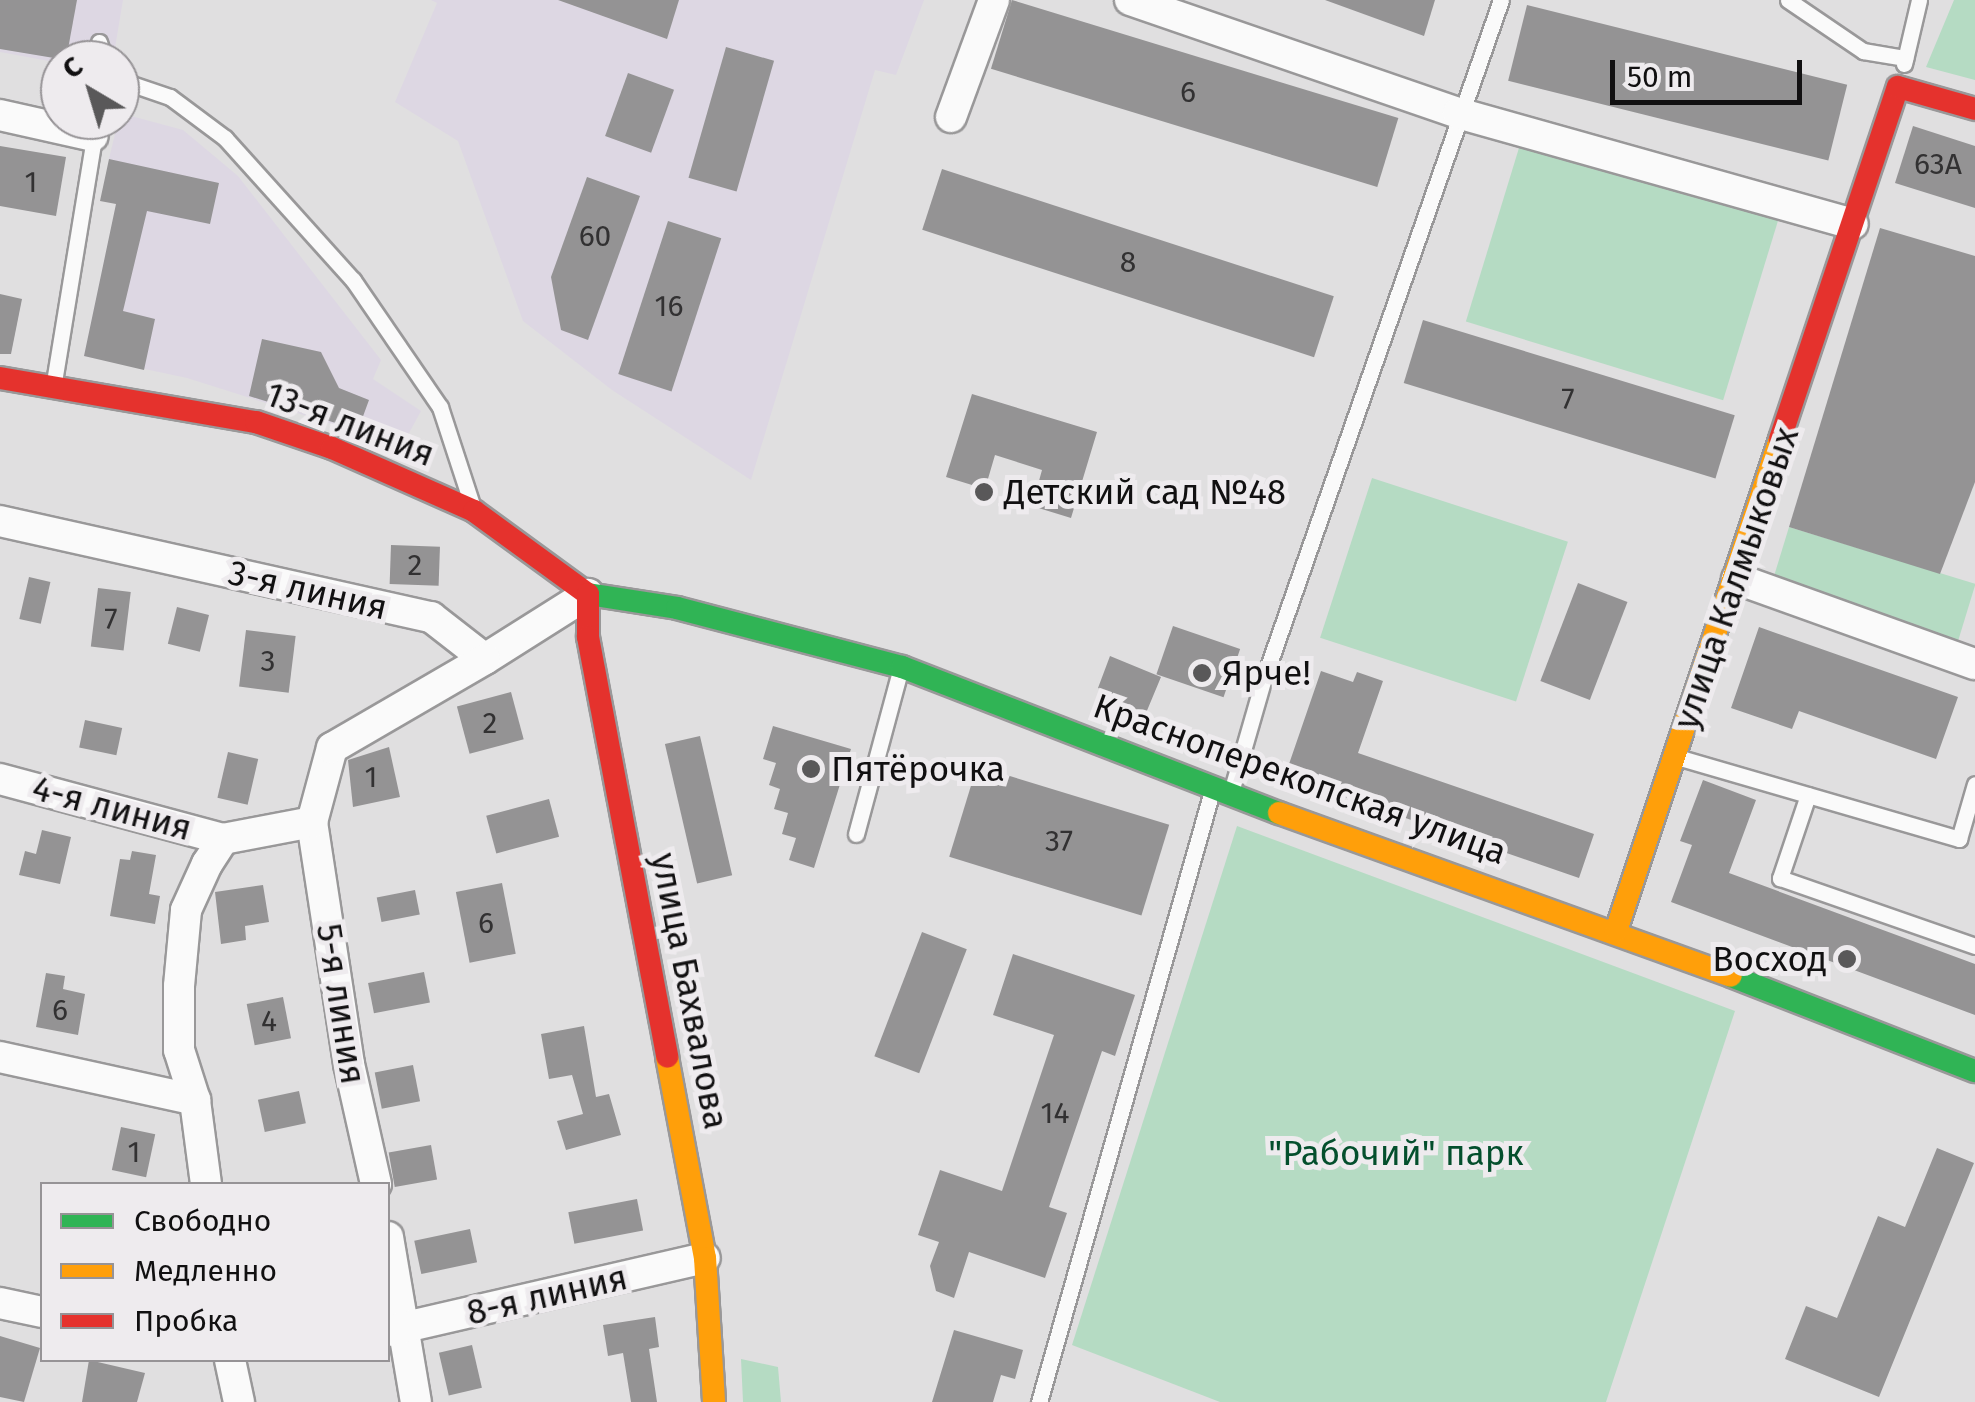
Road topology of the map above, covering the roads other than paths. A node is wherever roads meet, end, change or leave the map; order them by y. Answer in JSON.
{"nodes":[{"id":1,"x":994,"y":0,"type":"edge"},
{"id":2,"x":1130,"y":0,"type":"edge"},
{"id":3,"x":1501,"y":0,"type":"edge"},
{"id":4,"x":1788,"y":0,"type":"edge"},
{"id":5,"x":1919,"y":0,"type":"edge"},
{"id":6,"x":1905,"y":58,"type":"junction"},
{"id":7,"x":140,"y":87,"type":"edge"},
{"id":8,"x":1898,"y":87,"type":"junction"},
{"id":9,"x":1975,"y":108,"type":"edge"},
{"id":10,"x":1458,"y":113,"type":"junction"},
{"id":11,"x":0,"y":115,"type":"edge"},
{"id":12,"x":951,"y":117,"type":"dead end"},
{"id":13,"x":40,"y":120,"type":"edge"},
{"id":14,"x":93,"y":140,"type":"edge"},
{"id":15,"x":1853,"y":224,"type":"junction"},
{"id":16,"x":0,"y":378,"type":"edge"},
{"id":17,"x":52,"y":388,"type":"junction"},
{"id":18,"x":474,"y":511,"type":"junction"},
{"id":19,"x":0,"y":520,"type":"edge"},
{"id":20,"x":1737,"y":579,"type":"junction"},
{"id":21,"x":588,"y":594,"type":"junction"},
{"id":22,"x":484,"y":659,"type":"junction"},
{"id":23,"x":1975,"y":664,"type":"edge"},
{"id":24,"x":902,"y":667,"type":"junction"},
{"id":25,"x":1676,"y":757,"type":"junction"},
{"id":26,"x":0,"y":779,"type":"edge"},
{"id":27,"x":1975,"y":784,"type":"edge"},
{"id":28,"x":1222,"y":792,"type":"junction"},
{"id":29,"x":1808,"y":795,"type":"junction"},
{"id":30,"x":312,"y":822,"type":"junction"},
{"id":31,"x":856,"y":834,"type":"dead end"},
{"id":32,"x":223,"y":839,"type":"junction"},
{"id":33,"x":1616,"y":931,"type":"junction"},
{"id":34,"x":1975,"y":946,"type":"edge"},
{"id":35,"x":0,"y":1057,"type":"edge"},
{"id":36,"x":1975,"y":1071,"type":"edge"},
{"id":37,"x":195,"y":1100,"type":"junction"},
{"id":38,"x":206,"y":1182,"type":"edge"},
{"id":39,"x":376,"y":1182,"type":"edge"},
{"id":40,"x":390,"y":1256,"type":"edge"},
{"id":41,"x":705,"y":1258,"type":"junction"},
{"id":42,"x":0,"y":1303,"type":"edge"},
{"id":43,"x":40,"y":1312,"type":"edge"},
{"id":44,"x":398,"y":1329,"type":"edge"},
{"id":45,"x":230,"y":1362,"type":"edge"},
{"id":46,"x":239,"y":1402,"type":"edge"},
{"id":47,"x":416,"y":1402,"type":"edge"},
{"id":48,"x":714,"y":1402,"type":"edge"},
{"id":49,"x":1038,"y":1402,"type":"edge"}],
"edges":[{"from":1,"to":12,"type":"street"},
{"from":2,"to":10,"type":"street"},
{"from":3,"to":10,"type":"lane"},
{"from":4,"to":6,"type":"lane"},
{"from":5,"to":6,"type":"lane"},
{"from":6,"to":8,"type":"lane"},
{"from":7,"to":18,"type":"lane"},
{"from":8,"to":9,"type":"street"},
{"from":8,"to":15,"type":"street","name":"улица Калмыковых"},
{"from":10,"to":15,"type":"street"},
{"from":10,"to":28,"type":"lane"},
{"from":11,"to":13,"type":"street"},
{"from":14,"to":17,"type":"lane"},
{"from":15,"to":20,"type":"street","name":"улица Калмыковых"},
{"from":16,"to":17,"type":"street","name":"13-я линия"},
{"from":17,"to":18,"type":"street","name":"13-я линия"},
{"from":18,"to":21,"type":"street","name":"13-я линия"},
{"from":19,"to":22,"type":"street","name":"3-я линия"},
{"from":20,"to":23,"type":"street"},
{"from":20,"to":25,"type":"street","name":"улица Калмыковых"},
{"from":21,"to":22,"type":"street"},
{"from":21,"to":24,"type":"street","name":"Красноперекопская улица"},
{"from":21,"to":41,"type":"street","name":"улица Бахвалова"},
{"from":22,"to":30,"type":"street"},
{"from":24,"to":28,"type":"street","name":"Красноперекопская улица"},
{"from":24,"to":31,"type":"lane"},
{"from":25,"to":29,"type":"lane"},
{"from":25,"to":33,"type":"street","name":"улица Калмыковых"},
{"from":26,"to":32,"type":"street","name":"4-я линия"},
{"from":27,"to":29,"type":"lane"},
{"from":28,"to":33,"type":"street","name":"Красноперекопская улица"},
{"from":28,"to":49,"type":"lane"},
{"from":29,"to":34,"type":"lane"},
{"from":30,"to":32,"type":"street"},
{"from":30,"to":39,"type":"street","name":"5-я линия"},
{"from":32,"to":37,"type":"street"},
{"from":33,"to":36,"type":"street","name":"Красноперекопская улица"},
{"from":35,"to":37,"type":"street"},
{"from":37,"to":38,"type":"street"},
{"from":40,"to":44,"type":"street"},
{"from":41,"to":44,"type":"street","name":"8-я линия"},
{"from":41,"to":48,"type":"street","name":"улица Бахвалова"},
{"from":42,"to":43,"type":"street"},
{"from":44,"to":47,"type":"street"},
{"from":45,"to":46,"type":"street"}]}
